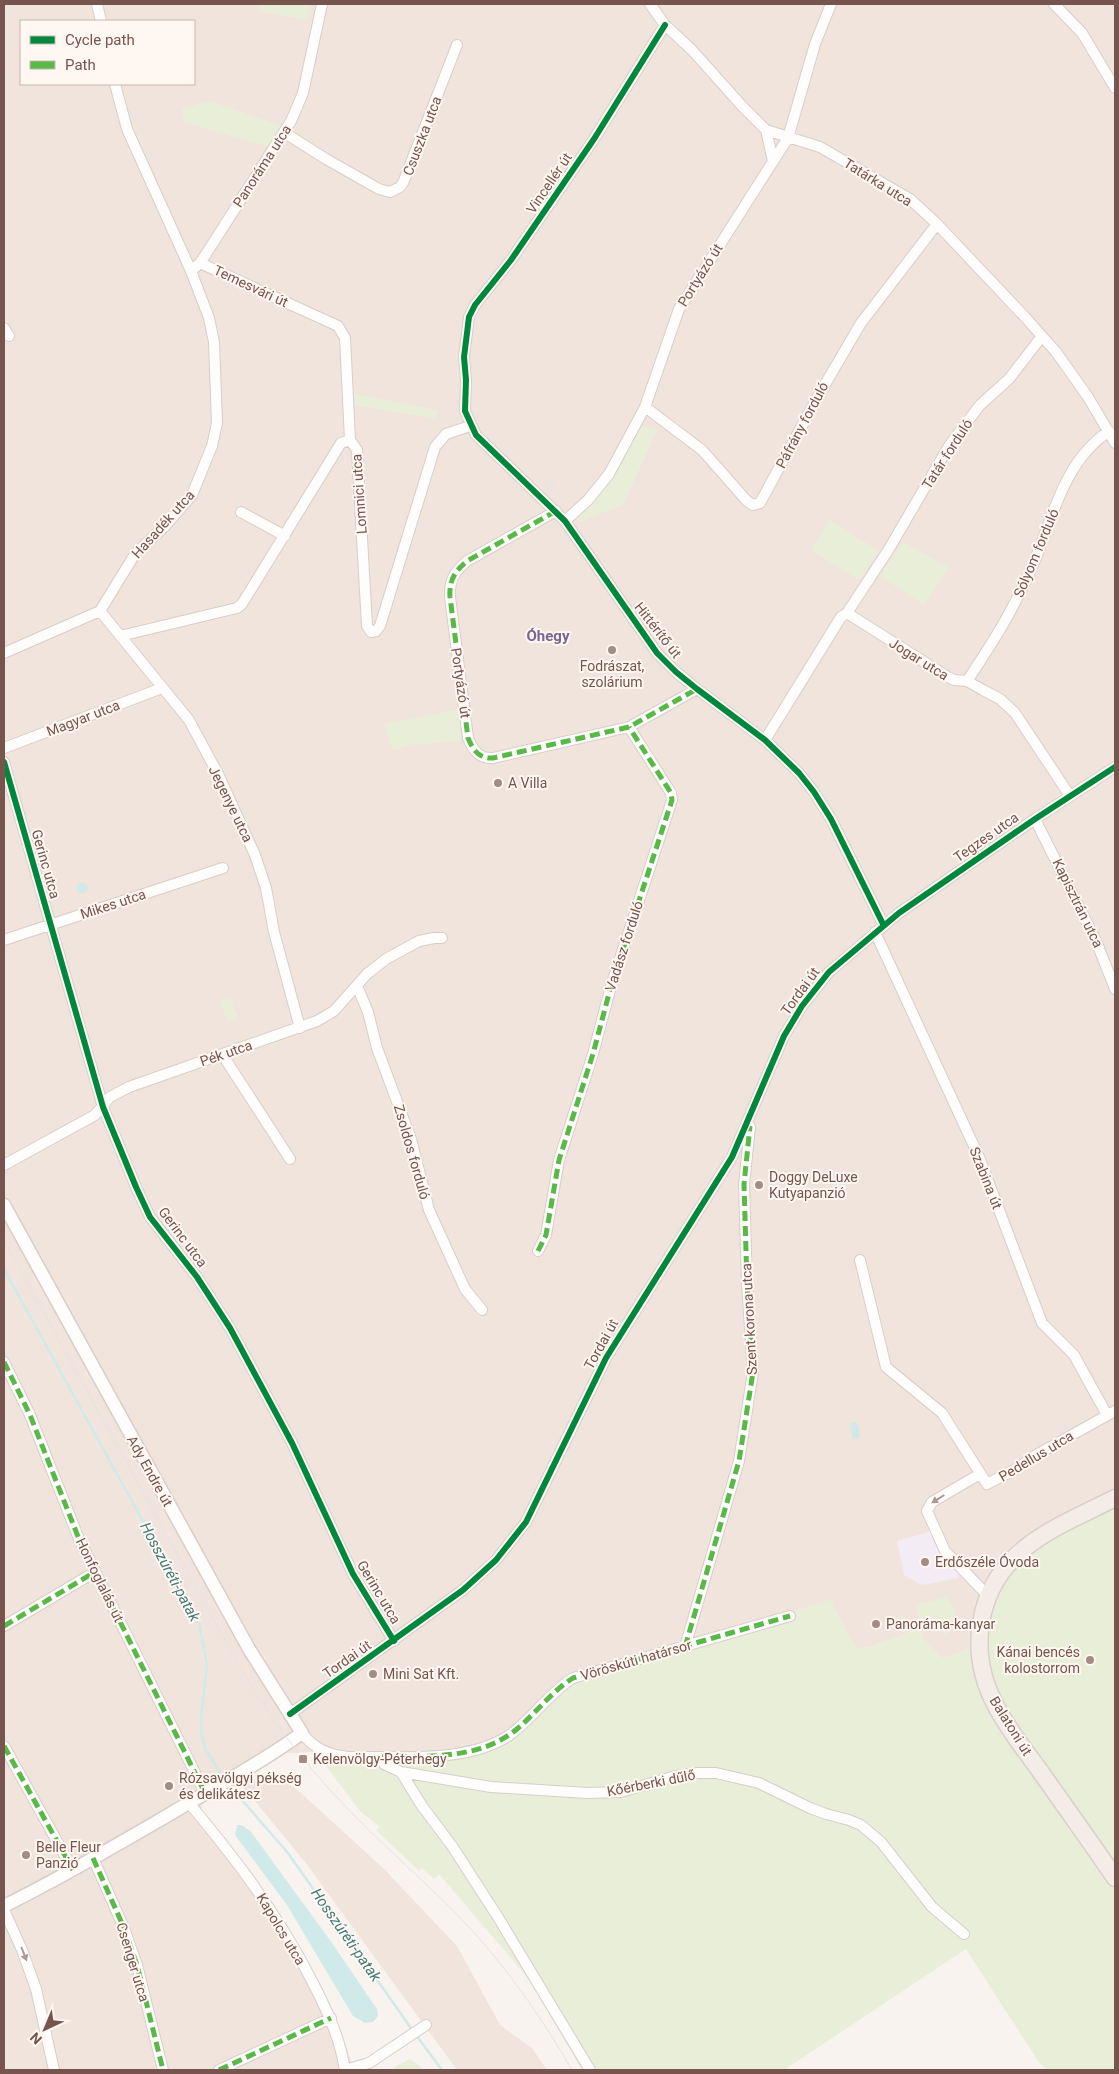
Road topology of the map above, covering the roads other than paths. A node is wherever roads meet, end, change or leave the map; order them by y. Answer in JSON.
{"nodes":[{"id":1,"x":97,"y":4,"type":"edge"},
{"id":2,"x":322,"y":4,"type":"edge"},
{"id":3,"x":650,"y":4,"type":"edge"},
{"id":4,"x":831,"y":4,"type":"edge"},
{"id":5,"x":1054,"y":4,"type":"edge"},
{"id":6,"x":101,"y":20,"type":"edge"},
{"id":7,"x":665,"y":25,"type":"junction"},
{"id":8,"x":457,"y":45,"type":"dead end"},
{"id":9,"x":115,"y":85,"type":"edge"},
{"id":10,"x":1115,"y":88,"type":"edge"},
{"id":11,"x":766,"y":130,"type":"junction"},
{"id":12,"x":285,"y":133,"type":"junction"},
{"id":13,"x":788,"y":138,"type":"junction"},
{"id":14,"x":773,"y":161,"type":"junction"},
{"id":15,"x":937,"y":224,"type":"junction"},
{"id":16,"x":200,"y":263,"type":"junction"},
{"id":17,"x":191,"y":271,"type":"junction"},
{"id":18,"x":1042,"y":336,"type":"junction"},
{"id":19,"x":464,"y":357,"type":"joint"},
{"id":20,"x":644,"y":407,"type":"junction"},
{"id":21,"x":470,"y":426,"type":"junction"},
{"id":22,"x":1109,"y":431,"type":"junction"},
{"id":23,"x":350,"y":440,"type":"junction"},
{"id":24,"x":1115,"y":443,"type":"edge"},
{"id":25,"x":556,"y":511,"type":"junction"},
{"id":26,"x":241,"y":512,"type":"dead end"},
{"id":27,"x":565,"y":521,"type":"junction"},
{"id":28,"x":285,"y":536,"type":"junction"},
{"id":29,"x":100,"y":611,"type":"junction"},
{"id":30,"x":847,"y":613,"type":"junction"},
{"id":31,"x":120,"y":636,"type":"junction"},
{"id":32,"x":4,"y":653,"type":"edge"},
{"id":33,"x":967,"y":681,"type":"junction"},
{"id":34,"x":162,"y":688,"type":"junction"},
{"id":35,"x":697,"y":689,"type":"junction"},
{"id":36,"x":629,"y":728,"type":"junction"},
{"id":37,"x":765,"y":740,"type":"junction"},
{"id":38,"x":4,"y":748,"type":"edge"},
{"id":39,"x":4,"y":762,"type":"edge"},
{"id":40,"x":1115,"y":767,"type":"edge"},
{"id":41,"x":1070,"y":796,"type":"junction"},
{"id":42,"x":1035,"y":819,"type":"junction"},
{"id":43,"x":222,"y":868,"type":"dead end"},
{"id":44,"x":883,"y":924,"type":"junction"},
{"id":45,"x":50,"y":925,"type":"junction"},
{"id":46,"x":875,"y":932,"type":"junction"},
{"id":47,"x":442,"y":938,"type":"dead end"},
{"id":48,"x":4,"y":940,"type":"edge"},
{"id":49,"x":357,"y":986,"type":"junction"},
{"id":50,"x":1115,"y":989,"type":"edge"},
{"id":51,"x":300,"y":1028,"type":"junction"},
{"id":52,"x":222,"y":1054,"type":"junction"},
{"id":53,"x":754,"y":1104,"type":"junction"},
{"id":54,"x":103,"y":1107,"type":"junction"},
{"id":55,"x":290,"y":1159,"type":"dead end"},
{"id":56,"x":4,"y":1165,"type":"edge"},
{"id":57,"x":4,"y":1205,"type":"edge"},
{"id":58,"x":538,"y":1251,"type":"dead end"},
{"id":59,"x":860,"y":1260,"type":"dead end"},
{"id":60,"x":482,"y":1310,"type":"dead end"},
{"id":61,"x":4,"y":1362,"type":"edge"},
{"id":62,"x":1111,"y":1413,"type":"edge"},
{"id":63,"x":980,"y":1474,"type":"junction"},
{"id":64,"x":1115,"y":1498,"type":"edge"},
{"id":65,"x":95,"y":1572,"type":"junction"},
{"id":66,"x":988,"y":1596,"type":"junction"},
{"id":67,"x":790,"y":1616,"type":"dead end"},
{"id":68,"x":4,"y":1626,"type":"edge"},
{"id":69,"x":394,"y":1640,"type":"junction"},
{"id":70,"x":685,"y":1647,"type":"junction"},
{"id":71,"x":290,"y":1714,"type":"junction"},
{"id":72,"x":302,"y":1733,"type":"junction"},
{"id":73,"x":4,"y":1746,"type":"edge"},
{"id":74,"x":382,"y":1757,"type":"junction"},
{"id":75,"x":401,"y":1772,"type":"junction"},
{"id":76,"x":205,"y":1793,"type":"junction"},
{"id":77,"x":189,"y":1803,"type":"junction"},
{"id":78,"x":93,"y":1858,"type":"junction"},
{"id":79,"x":73,"y":1870,"type":"junction"},
{"id":80,"x":1115,"y":1878,"type":"edge"},
{"id":81,"x":4,"y":1906,"type":"edge"},
{"id":82,"x":4,"y":1910,"type":"edge"},
{"id":83,"x":964,"y":1934,"type":"dead end"},
{"id":84,"x":331,"y":2018,"type":"junction"},
{"id":85,"x":424,"y":2027,"type":"dead end"},
{"id":86,"x":54,"y":2070,"type":"edge"},
{"id":87,"x":163,"y":2070,"type":"edge"},
{"id":88,"x":219,"y":2070,"type":"edge"},
{"id":89,"x":345,"y":2070,"type":"edge"},
{"id":90,"x":590,"y":2070,"type":"edge"}],
"edges":[{"from":1,"to":6,"type":"street"},
{"from":2,"to":12,"type":"street","name":"Panoráma utca"},
{"from":3,"to":7,"type":"street","name":"Tatárka utca"},
{"from":4,"to":13,"type":"street","name":"Portyázó út"},
{"from":5,"to":10,"type":"street"},
{"from":7,"to":11,"type":"street","name":"Tatárka utca"},
{"from":7,"to":19,"type":"street","name":"Vincellér út"},
{"from":8,"to":12,"type":"street","name":"Csuszka utca"},
{"from":9,"to":17,"type":"street"},
{"from":11,"to":13,"type":"street","name":"Tatárka utca"},
{"from":11,"to":14,"type":"street"},
{"from":12,"to":16,"type":"street","name":"Panoráma utca"},
{"from":13,"to":14,"type":"street","name":"Portyázó út"},
{"from":13,"to":15,"type":"street","name":"Tatárka utca"},
{"from":14,"to":20,"type":"street","name":"Portyázó út"},
{"from":15,"to":18,"type":"street","name":"Tatárka utca"},
{"from":15,"to":20,"type":"street","name":"Páfrány forduló"},
{"from":16,"to":17,"type":"street","name":"Temesvári út"},
{"from":16,"to":23,"type":"street","name":"Temesvári út"},
{"from":17,"to":29,"type":"street","name":"Hasadék utca"},
{"from":18,"to":22,"type":"street","name":"Tatárka utca"},
{"from":18,"to":30,"type":"street","name":"Tatár forduló"},
{"from":19,"to":21,"type":"street","name":"Hittérítő út"},
{"from":20,"to":27,"type":"street","name":"Portyázó út"},
{"from":21,"to":23,"type":"street","name":"Lomnici utca"},
{"from":21,"to":25,"type":"street","name":"Hittérítő út"},
{"from":22,"to":24,"type":"street","name":"Tatárka utca"},
{"from":22,"to":33,"type":"street","name":"Sólyom forduló"},
{"from":23,"to":28,"type":"street","name":"Lomnici utca"},
{"from":25,"to":27,"type":"street","name":"Hittérítő út"},
{"from":25,"to":36,"type":"street","name":"Portyázó út"},
{"from":26,"to":28,"type":"street"},
{"from":27,"to":35,"type":"street","name":"Hittérítő út"},
{"from":28,"to":31,"type":"street","name":"Lomnici utca"},
{"from":29,"to":31,"type":"street","name":"Jegenye utca"},
{"from":29,"to":32,"type":"street"},
{"from":30,"to":33,"type":"street","name":"Jogar utca"},
{"from":30,"to":37,"type":"street"},
{"from":31,"to":34,"type":"street","name":"Jegenye utca"},
{"from":33,"to":41,"type":"street","name":"Jogar utca"},
{"from":34,"to":38,"type":"street","name":"Magyar utca"},
{"from":34,"to":51,"type":"street","name":"Jegenye utca"},
{"from":35,"to":36,"type":"street"},
{"from":35,"to":37,"type":"street","name":"Hittérítő út"},
{"from":36,"to":58,"type":"street","name":"Vadász forduló"},
{"from":37,"to":44,"type":"street","name":"Hittérítő út"},
{"from":39,"to":45,"type":"street","name":"Gerinc utca"},
{"from":40,"to":41,"type":"street","name":"Tegzes utca"},
{"from":41,"to":42,"type":"street","name":"Tegzes utca"},
{"from":42,"to":44,"type":"street","name":"Tegzes utca"},
{"from":42,"to":50,"type":"street","name":"Kapisztrán utca"},
{"from":43,"to":45,"type":"street","name":"Mikes utca"},
{"from":44,"to":46,"type":"street","name":"Tegzes utca"},
{"from":45,"to":48,"type":"street","name":"Mikes utca"},
{"from":45,"to":54,"type":"street","name":"Gerinc utca"},
{"from":46,"to":53,"type":"street","name":"Tordai út"},
{"from":46,"to":62,"type":"street","name":"Szabina út"},
{"from":47,"to":49,"type":"street","name":"Pék utca"},
{"from":49,"to":51,"type":"street","name":"Pék utca"},
{"from":49,"to":60,"type":"street","name":"Zsoldos forduló"},
{"from":51,"to":52,"type":"street","name":"Pék utca"},
{"from":52,"to":54,"type":"street","name":"Pék utca"},
{"from":52,"to":55,"type":"street"},
{"from":53,"to":69,"type":"street","name":"Tordai út"},
{"from":53,"to":70,"type":"street","name":"Szent korona utca"},
{"from":54,"to":56,"type":"street","name":"Pék utca"},
{"from":54,"to":69,"type":"street","name":"Gerinc utca"},
{"from":57,"to":71,"type":"street","name":"Ady Endre út"},
{"from":59,"to":63,"type":"street"},
{"from":61,"to":65,"type":"street","name":"Honfoglalás út"},
{"from":62,"to":63,"type":"street","name":"Pedellus utca"},
{"from":63,"to":66,"type":"street","name":"Pedellus utca","one_way":true},
{"from":64,"to":66,"type":"main road","name":"Balatoni út"},
{"from":65,"to":68,"type":"street"},
{"from":65,"to":76,"type":"street","name":"Honfoglalás út"},
{"from":66,"to":80,"type":"main road","name":"Balatoni út"},
{"from":67,"to":70,"type":"street","name":"Vöröskúti határsor"},
{"from":69,"to":71,"type":"street","name":"Tordai út"},
{"from":70,"to":74,"type":"street","name":"Vöröskúti határsor"},
{"from":71,"to":72,"type":"street","name":"Ady Endre út"},
{"from":72,"to":74,"type":"street","name":"Vöröskúti határsor"},
{"from":72,"to":76,"type":"street"},
{"from":73,"to":79,"type":"street"},
{"from":74,"to":75,"type":"street","name":"Kőérberki dűlő"},
{"from":75,"to":83,"type":"street","name":"Kőérberki dűlő"},
{"from":75,"to":90,"type":"street","name":"Kőérberki dűlő"},
{"from":76,"to":77,"type":"street"},
{"from":77,"to":78,"type":"street"},
{"from":77,"to":84,"type":"street","name":"Kapolcs utca"},
{"from":78,"to":79,"type":"street"},
{"from":78,"to":87,"type":"street","name":"Csenger utca"},
{"from":79,"to":81,"type":"street"},
{"from":82,"to":86,"type":"street","one_way":true},
{"from":84,"to":88,"type":"street"},
{"from":84,"to":89,"type":"street","name":"Kapolcs utca"},
{"from":85,"to":89,"type":"street"}]}
